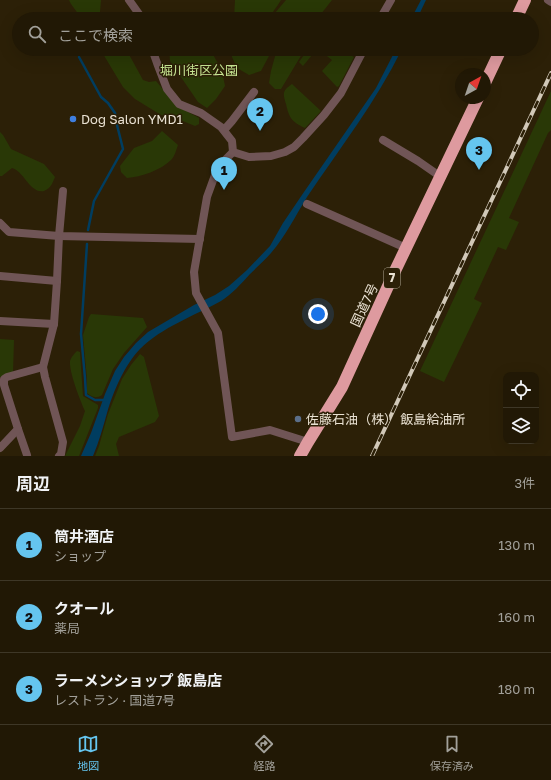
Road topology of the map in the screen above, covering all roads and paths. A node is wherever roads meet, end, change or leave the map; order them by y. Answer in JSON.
{"nodes":[{"id":1,"x":129,"y":0,"type":"edge"},
{"id":2,"x":391,"y":0,"type":"edge"},
{"id":3,"x":525,"y":0,"type":"edge"},
{"id":4,"x":548,"y":0,"type":"edge"},
{"id":5,"x":551,"y":2,"type":"edge"},
{"id":6,"x":138,"y":12,"type":"edge"},
{"id":7,"x":384,"y":12,"type":"edge"},
{"id":8,"x":519,"y":12,"type":"edge"},
{"id":9,"x":154,"y":56,"type":"edge"},
{"id":10,"x":360,"y":56,"type":"edge"},
{"id":11,"x":498,"y":56,"type":"edge"},
{"id":12,"x":491,"y":70,"type":"edge"},
{"id":13,"x":254,"y":92,"type":"dead end"},
{"id":14,"x":475,"y":104,"type":"edge"},
{"id":15,"x":224,"y":130,"type":"junction"},
{"id":16,"x":383,"y":140,"type":"dead end"},
{"id":17,"x":233,"y":152,"type":"junction"},
{"id":18,"x":441,"y":177,"type":"junction"},
{"id":19,"x":63,"y":191,"type":"dead end"},
{"id":20,"x":307,"y":204,"type":"dead end"},
{"id":21,"x":0,"y":223,"type":"edge"},
{"id":22,"x":59,"y":236,"type":"junction"},
{"id":23,"x":200,"y":239,"type":"junction"},
{"id":24,"x":406,"y":248,"type":"junction"},
{"id":25,"x":0,"y":276,"type":"edge"},
{"id":26,"x":58,"y":281,"type":"junction"},
{"id":27,"x":0,"y":321,"type":"edge"},
{"id":28,"x":54,"y":324,"type":"junction"},
{"id":29,"x":43,"y":367,"type":"junction"},
{"id":30,"x":18,"y":429,"type":"junction"},
{"id":31,"x":308,"y":442,"type":"junction"},
{"id":32,"x":0,"y":448,"type":"edge"},
{"id":33,"x":27,"y":455,"type":"dead end"},
{"id":34,"x":60,"y":456,"type":"edge"},
{"id":35,"x":300,"y":456,"type":"edge"}],
"edges":[{"from":1,"to":6,"type":"street"},
{"from":2,"to":7,"type":"street"},
{"from":3,"to":8,"type":"highway"},
{"from":4,"to":5,"type":"street"},
{"from":9,"to":15,"type":"street"},
{"from":10,"to":17,"type":"street"},
{"from":11,"to":12,"type":"highway"},
{"from":13,"to":15,"type":"street"},
{"from":14,"to":18,"type":"highway","name":"国道7号","number":"7"},
{"from":15,"to":17,"type":"street"},
{"from":16,"to":18,"type":"street"},
{"from":17,"to":23,"type":"street"},
{"from":18,"to":24,"type":"highway","name":"国道7号","number":"7"},
{"from":19,"to":22,"type":"street"},
{"from":20,"to":24,"type":"street"},
{"from":21,"to":22,"type":"street"},
{"from":22,"to":23,"type":"street"},
{"from":22,"to":26,"type":"street"},
{"from":23,"to":31,"type":"street"},
{"from":24,"to":31,"type":"highway","name":"国道7号","number":"7"},
{"from":25,"to":26,"type":"street"},
{"from":26,"to":28,"type":"street"},
{"from":27,"to":28,"type":"street"},
{"from":28,"to":29,"type":"street"},
{"from":29,"to":30,"type":"street"},
{"from":29,"to":34,"type":"street"},
{"from":30,"to":32,"type":"street"},
{"from":30,"to":33,"type":"street"},
{"from":31,"to":35,"type":"highway","name":"国道7号","number":"7"}]}
